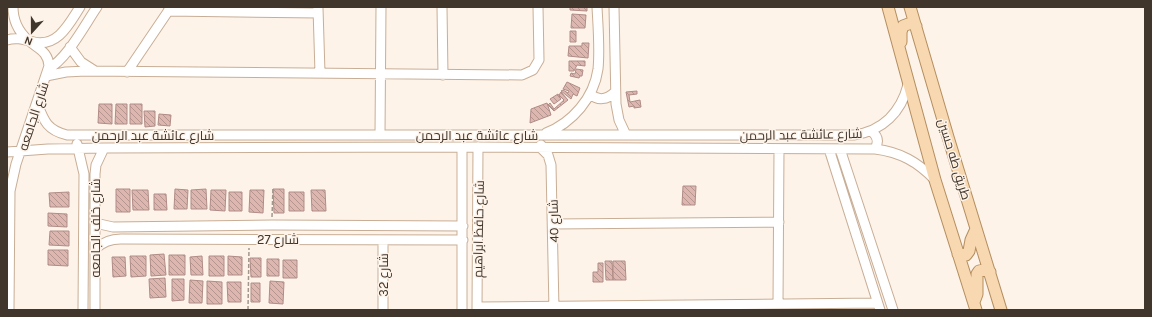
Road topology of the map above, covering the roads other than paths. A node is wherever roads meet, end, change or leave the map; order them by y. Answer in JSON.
{"nodes":[{"id":1,"x":13,"y":7,"type":"edge"},
{"id":2,"x":80,"y":7,"type":"edge"},
{"id":3,"x":96,"y":7,"type":"edge"},
{"id":4,"x":381,"y":7,"type":"edge"},
{"id":5,"x":442,"y":7,"type":"edge"},
{"id":6,"x":538,"y":7,"type":"edge"},
{"id":7,"x":598,"y":7,"type":"edge"},
{"id":8,"x":614,"y":7,"type":"edge"},
{"id":9,"x":888,"y":7,"type":"edge"},
{"id":10,"x":910,"y":7,"type":"edge"},
{"id":11,"x":169,"y":9,"type":"edge"},
{"id":12,"x":318,"y":10,"type":"edge"},
{"id":13,"x":916,"y":26,"type":"junction"},
{"id":14,"x":7,"y":40,"type":"edge"},
{"id":15,"x":28,"y":40,"type":"junction"},
{"id":16,"x":70,"y":47,"type":"junction"},
{"id":17,"x":900,"y":49,"type":"junction"},
{"id":18,"x":96,"y":72,"type":"junction"},
{"id":19,"x":127,"y":72,"type":"junction"},
{"id":20,"x":47,"y":73,"type":"junction"},
{"id":21,"x":320,"y":73,"type":"junction"},
{"id":22,"x":381,"y":74,"type":"junction"},
{"id":23,"x":443,"y":74,"type":"junction"},
{"id":24,"x":908,"y":84,"type":"junction"},
{"id":25,"x":615,"y":92,"type":"junction"},
{"id":26,"x":590,"y":94,"type":"junction"},
{"id":27,"x":37,"y":103,"type":"junction"},
{"id":28,"x":871,"y":131,"type":"junction"},
{"id":29,"x":325,"y":134,"type":"junction"},
{"id":30,"x":380,"y":134,"type":"junction"},
{"id":31,"x":76,"y":135,"type":"junction"},
{"id":32,"x":542,"y":135,"type":"junction"},
{"id":33,"x":626,"y":135,"type":"junction"},
{"id":34,"x":659,"y":135,"type":"junction"},
{"id":35,"x":462,"y":147,"type":"junction"},
{"id":36,"x":478,"y":147,"type":"junction"},
{"id":37,"x":104,"y":148,"type":"junction"},
{"id":38,"x":325,"y":148,"type":"junction"},
{"id":39,"x":541,"y":148,"type":"junction"},
{"id":40,"x":78,"y":149,"type":"junction"},
{"id":41,"x":660,"y":149,"type":"junction"},
{"id":42,"x":828,"y":149,"type":"junction"},
{"id":43,"x":840,"y":149,"type":"junction"},
{"id":44,"x":875,"y":149,"type":"junction"},
{"id":45,"x":779,"y":150,"type":"junction"},
{"id":46,"x":7,"y":152,"type":"edge"},
{"id":47,"x":21,"y":152,"type":"junction"},
{"id":48,"x":10,"y":177,"type":"edge"},
{"id":49,"x":935,"y":180,"type":"junction"},
{"id":50,"x":779,"y":222,"type":"junction"},
{"id":51,"x":95,"y":223,"type":"junction"},
{"id":52,"x":553,"y":224,"type":"junction"},
{"id":53,"x":463,"y":226,"type":"junction"},
{"id":54,"x":976,"y":229,"type":"junction"},
{"id":55,"x":383,"y":240,"type":"junction"},
{"id":56,"x":463,"y":240,"type":"junction"},
{"id":57,"x":95,"y":249,"type":"junction"},
{"id":58,"x":958,"y":254,"type":"junction"},
{"id":59,"x":990,"y":272,"type":"junction"},
{"id":60,"x":778,"y":304,"type":"junction"},
{"id":61,"x":878,"y":306,"type":"edge"},
{"id":62,"x":975,"y":306,"type":"edge"},
{"id":63,"x":631,"y":308,"type":"edge"},
{"id":64,"x":477,"y":309,"type":"edge"},
{"id":65,"x":554,"y":309,"type":"edge"},
{"id":66,"x":9,"y":310,"type":"edge"},
{"id":67,"x":83,"y":310,"type":"edge"},
{"id":68,"x":95,"y":310,"type":"edge"},
{"id":69,"x":383,"y":310,"type":"edge"},
{"id":70,"x":462,"y":310,"type":"edge"},
{"id":71,"x":893,"y":310,"type":"edge"},
{"id":72,"x":1001,"y":310,"type":"edge"}],
"edges":[{"from":1,"to":15,"type":"street","name":"شارع الجامعه"},
{"from":2,"to":15,"type":"street"},
{"from":3,"to":16,"type":"street"},
{"from":4,"to":22,"type":"street"},
{"from":5,"to":23,"type":"street"},
{"from":6,"to":23,"type":"street"},
{"from":7,"to":26,"type":"street"},
{"from":8,"to":25,"type":"street"},
{"from":9,"to":17,"type":"main road","name":"طريق طه حسين"},
{"from":10,"to":13,"type":"main road","name":"طريق طه حسين"},
{"from":11,"to":12,"type":"street"},
{"from":11,"to":19,"type":"street"},
{"from":12,"to":21,"type":"street"},
{"from":13,"to":17,"type":"main road"},
{"from":13,"to":54,"type":"main road","name":"طريق طه حسين"},
{"from":14,"to":15,"type":"street"},
{"from":15,"to":20,"type":"street","name":"شارع الجامعه"},
{"from":16,"to":18,"type":"street"},
{"from":16,"to":20,"type":"street"},
{"from":17,"to":24,"type":"main road","name":"طريق طه حسين"},
{"from":18,"to":19,"type":"street"},
{"from":18,"to":20,"type":"street"},
{"from":19,"to":21,"type":"street"},
{"from":20,"to":27,"type":"street","name":"شارع الجامعه"},
{"from":21,"to":22,"type":"street"},
{"from":22,"to":23,"type":"street"},
{"from":22,"to":30,"type":"street"},
{"from":24,"to":28,"type":"street","name":"شارع عائشة عبد الرحمن"},
{"from":24,"to":49,"type":"main road","name":"طريق طه حسين"},
{"from":25,"to":26,"type":"street"},
{"from":25,"to":33,"type":"street"},
{"from":26,"to":32,"type":"street"},
{"from":27,"to":31,"type":"street","name":"شارع عائشة عبد الرحمن"},
{"from":27,"to":47,"type":"street","name":"شارع الجامعه"},
{"from":28,"to":34,"type":"street","name":"شارع عائشة عبد الرحمن"},
{"from":28,"to":44,"type":"street"},
{"from":29,"to":30,"type":"street","name":"شارع عائشة عبد الرحمن"},
{"from":29,"to":31,"type":"street","name":"شارع عائشة عبد الرحمن"},
{"from":29,"to":38,"type":"street"},
{"from":30,"to":32,"type":"street","name":"شارع عائشة عبد الرحمن"},
{"from":31,"to":40,"type":"street","name":"شارع خلف الجامعه"},
{"from":32,"to":33,"type":"street","name":"شارع عائشة عبد الرحمن"},
{"from":32,"to":39,"type":"street"},
{"from":33,"to":34,"type":"street","name":"شارع عائشة عبد الرحمن"},
{"from":34,"to":41,"type":"street"},
{"from":35,"to":36,"type":"street","name":"شارع عائشة عبد الرحمن"},
{"from":35,"to":38,"type":"street","name":"شارع عائشة عبد الرحمن"},
{"from":35,"to":53,"type":"street","name":"شارع حافظ ابراهيم"},
{"from":36,"to":39,"type":"street","name":"شارع عائشة عبد الرحمن"},
{"from":36,"to":64,"type":"street","name":"شارع حافظ ابراهيم"},
{"from":37,"to":38,"type":"street","name":"شارع عائشة عبد الرحمن"},
{"from":37,"to":40,"type":"street","name":"شارع عائشة عبد الرحمن"},
{"from":37,"to":51,"type":"street","name":"شارع خلف الجامعه"},
{"from":39,"to":41,"type":"street","name":"شارع عائشة عبد الرحمن"},
{"from":39,"to":52,"type":"street","name":"شارع 40"},
{"from":40,"to":47,"type":"street","name":"شارع عائشة عبد الرحمن"},
{"from":40,"to":67,"type":"street","name":"شارع خلف الجامعه"},
{"from":41,"to":45,"type":"street","name":"شارع عائشة عبد الرحمن"},
{"from":42,"to":43,"type":"street","name":"شارع عائشة عبد الرحمن"},
{"from":42,"to":45,"type":"street","name":"شارع عائشة عبد الرحمن"},
{"from":42,"to":61,"type":"street","name":"شارع عائشة عبد الرحمن"},
{"from":43,"to":44,"type":"street","name":"شارع عائشة عبد الرحمن"},
{"from":43,"to":71,"type":"street","name":"شارع عائشة عبد الرحمن"},
{"from":44,"to":49,"type":"street","name":"شارع عائشة عبد الرحمن"},
{"from":45,"to":50,"type":"street"},
{"from":46,"to":47,"type":"street","name":"شارع عائشة عبد الرحمن"},
{"from":47,"to":48,"type":"street","name":"شارع الجامعه"},
{"from":48,"to":66,"type":"street","name":"شارع الجامعه"},
{"from":49,"to":58,"type":"main road","name":"طريق طه حسين"},
{"from":50,"to":52,"type":"street"},
{"from":50,"to":60,"type":"street"},
{"from":51,"to":53,"type":"street","name":"شارع 27"},
{"from":51,"to":57,"type":"street","name":"شارع خلف الجامعه"},
{"from":52,"to":65,"type":"street","name":"شارع 40"},
{"from":53,"to":56,"type":"street","name":"شارع حافظ ابراهيم"},
{"from":54,"to":58,"type":"main road"},
{"from":54,"to":59,"type":"main road","name":"طريق طه حسين"},
{"from":55,"to":56,"type":"street","name":"شارع 27"},
{"from":55,"to":57,"type":"street","name":"شارع 27"},
{"from":55,"to":69,"type":"street","name":"شارع 32"},
{"from":56,"to":70,"type":"street","name":"شارع حافظ ابراهيم"},
{"from":57,"to":68,"type":"street","name":"شارع خلف الجامعه"},
{"from":58,"to":62,"type":"main road","name":"طريق طه حسين"},
{"from":59,"to":62,"type":"main road"},
{"from":59,"to":72,"type":"main road","name":"طريق طه حسين"},
{"from":60,"to":61,"type":"street"},
{"from":60,"to":63,"type":"street"},
{"from":63,"to":65,"type":"street"},
{"from":64,"to":65,"type":"street"}]}
